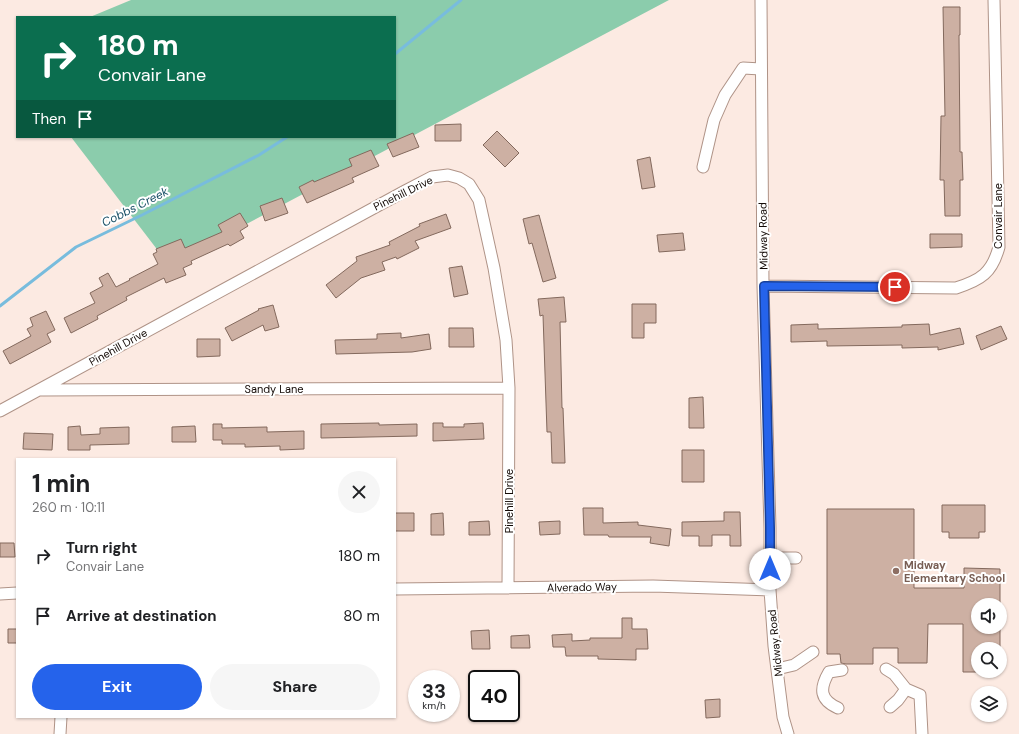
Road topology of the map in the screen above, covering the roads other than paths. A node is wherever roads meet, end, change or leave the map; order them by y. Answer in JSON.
{"nodes":[{"id":1,"x":761,"y":0,"type":"edge"},
{"id":2,"x":994,"y":0,"type":"edge"},
{"id":3,"x":761,"y":69,"type":"junction"},
{"id":4,"x":703,"y":167,"type":"dead end"},
{"id":5,"x":764,"y":286,"type":"junction"},
{"id":6,"x":509,"y":388,"type":"junction"},
{"id":7,"x":40,"y":390,"type":"junction"},
{"id":8,"x":0,"y":412,"type":"edge"},
{"id":9,"x":770,"y":558,"type":"junction"},
{"id":10,"x":796,"y":558,"type":"dead end"},
{"id":11,"x":508,"y":588,"type":"junction"},
{"id":12,"x":396,"y":589,"type":"edge"},
{"id":13,"x":770,"y":590,"type":"junction"},
{"id":14,"x":0,"y":594,"type":"edge"},
{"id":15,"x":16,"y":594,"type":"edge"},
{"id":16,"x":813,"y":652,"type":"dead end"},
{"id":17,"x":777,"y":669,"type":"junction"},
{"id":18,"x":886,"y":669,"type":"dead end"},
{"id":19,"x":842,"y":670,"type":"dead end"},
{"id":20,"x":906,"y":689,"type":"junction"},
{"id":21,"x":890,"y":707,"type":"dead end"},
{"id":22,"x":838,"y":708,"type":"dead end"},
{"id":23,"x":60,"y":718,"type":"edge"},
{"id":24,"x":60,"y":734,"type":"edge"},
{"id":25,"x":788,"y":734,"type":"edge"},
{"id":26,"x":922,"y":734,"type":"edge"}],
"edges":[{"from":1,"to":3,"type":"street","name":"Midway Road"},
{"from":2,"to":5,"type":"street","name":"Convair Lane"},
{"from":3,"to":4,"type":"street"},
{"from":3,"to":5,"type":"street","name":"Midway Road"},
{"from":5,"to":9,"type":"street","name":"Midway Road"},
{"from":6,"to":7,"type":"street","name":"Sandy Lane"},
{"from":6,"to":7,"type":"street","name":"Pinehill Drive"},
{"from":6,"to":11,"type":"street","name":"Pinehill Drive"},
{"from":7,"to":8,"type":"street","name":"Pinehill Drive"},
{"from":9,"to":10,"type":"street"},
{"from":9,"to":13,"type":"street","name":"Midway Road"},
{"from":11,"to":12,"type":"street","name":"Alverado Way"},
{"from":11,"to":13,"type":"street","name":"Alverado Way"},
{"from":13,"to":17,"type":"street","name":"Midway Road"},
{"from":14,"to":15,"type":"street"},
{"from":16,"to":17,"type":"street"},
{"from":17,"to":25,"type":"street","name":"Midway Road"},
{"from":18,"to":20,"type":"street"},
{"from":19,"to":22,"type":"street"},
{"from":20,"to":21,"type":"street"},
{"from":20,"to":26,"type":"street"},
{"from":23,"to":24,"type":"street"}]}
